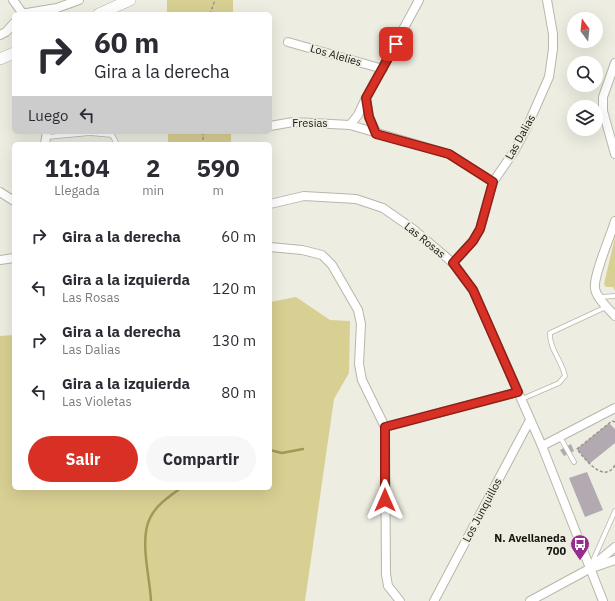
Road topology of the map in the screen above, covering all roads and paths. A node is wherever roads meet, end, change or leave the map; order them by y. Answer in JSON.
{"nodes":[{"id":1,"x":13,"y":0,"type":"edge"},
{"id":2,"x":79,"y":0,"type":"edge"},
{"id":3,"x":130,"y":0,"type":"edge"},
{"id":4,"x":215,"y":0,"type":"edge"},
{"id":5,"x":547,"y":0,"type":"edge"},
{"id":6,"x":416,"y":1,"type":"edge"},
{"id":7,"x":21,"y":12,"type":"edge"},
{"id":8,"x":34,"y":12,"type":"edge"},
{"id":9,"x":103,"y":12,"type":"edge"},
{"id":10,"x":211,"y":12,"type":"edge"},
{"id":11,"x":12,"y":25,"type":"edge"},
{"id":12,"x":0,"y":35,"type":"edge"},
{"id":13,"x":288,"y":42,"type":"dead end"},
{"id":14,"x":12,"y":54,"type":"edge"},
{"id":15,"x":0,"y":59,"type":"edge"},
{"id":16,"x":615,"y":63,"type":"edge"},
{"id":17,"x":383,"y":69,"type":"junction"},
{"id":18,"x":366,"y":98,"type":"junction"},
{"id":19,"x":350,"y":125,"type":"junction"},
{"id":20,"x":272,"y":126,"type":"edge"},
{"id":21,"x":81,"y":134,"type":"edge"},
{"id":22,"x":101,"y":134,"type":"edge"},
{"id":23,"x":376,"y":134,"type":"junction"},
{"id":24,"x":46,"y":138,"type":"edge"},
{"id":25,"x":116,"y":142,"type":"edge"},
{"id":26,"x":615,"y":154,"type":"edge"},
{"id":27,"x":493,"y":182,"type":"junction"},
{"id":28,"x":0,"y":192,"type":"edge"},
{"id":29,"x":12,"y":200,"type":"edge"},
{"id":30,"x":272,"y":204,"type":"edge"},
{"id":31,"x":615,"y":221,"type":"edge"},
{"id":32,"x":272,"y":247,"type":"edge"},
{"id":33,"x":12,"y":258,"type":"edge"},
{"id":34,"x":0,"y":260,"type":"edge"},
{"id":35,"x":453,"y":263,"type":"junction"},
{"id":36,"x":615,"y":296,"type":"edge"},
{"id":37,"x":600,"y":297,"type":"junction"},
{"id":38,"x":607,"y":306,"type":"junction"},
{"id":39,"x":615,"y":316,"type":"edge"},
{"id":40,"x":520,"y":396,"type":"junction"},
{"id":41,"x":615,"y":408,"type":"edge"},
{"id":42,"x":530,"y":420,"type":"junction"},
{"id":43,"x":615,"y":422,"type":"edge"},
{"id":44,"x":385,"y":427,"type":"junction"},
{"id":45,"x":560,"y":436,"type":"junction"},
{"id":46,"x":542,"y":446,"type":"junction"},
{"id":47,"x":574,"y":462,"type":"dead end"},
{"id":48,"x":615,"y":465,"type":"edge"},
{"id":49,"x":614,"y":468,"type":"edge"},
{"id":50,"x":615,"y":511,"type":"edge"},
{"id":51,"x":615,"y":547,"type":"edge"},
{"id":52,"x":615,"y":560,"type":"edge"},
{"id":53,"x":589,"y":569,"type":"junction"},
{"id":54,"x":400,"y":601,"type":"edge"},
{"id":55,"x":434,"y":601,"type":"edge"},
{"id":56,"x":530,"y":601,"type":"edge"},
{"id":57,"x":603,"y":601,"type":"edge"}],
"edges":[{"from":1,"to":7,"type":"street"},
{"from":2,"to":8,"type":"street"},
{"from":3,"to":9,"type":"street"},
{"from":4,"to":10,"type":"path"},
{"from":5,"to":27,"type":"street","name":"Las Dalias"},
{"from":6,"to":17,"type":"street"},
{"from":11,"to":12,"type":"street"},
{"from":13,"to":17,"type":"street","name":"Los Alelies"},
{"from":14,"to":15,"type":"street"},
{"from":16,"to":26,"type":"street"},
{"from":17,"to":18,"type":"street"},
{"from":18,"to":19,"type":"street"},
{"from":18,"to":23,"type":"street"},
{"from":19,"to":20,"type":"street","name":"Fresias"},
{"from":19,"to":23,"type":"street","name":"Fresias"},
{"from":21,"to":24,"type":"lane"},
{"from":22,"to":25,"type":"lane"},
{"from":23,"to":27,"type":"street","name":"Fresias"},
{"from":27,"to":35,"type":"street","name":"Las Dalias"},
{"from":28,"to":29,"type":"street"},
{"from":30,"to":35,"type":"street","name":"Las Rosas"},
{"from":31,"to":37,"type":"street"},
{"from":32,"to":44,"type":"street"},
{"from":33,"to":34,"type":"street"},
{"from":35,"to":40,"type":"street","name":"Las Rosas"},
{"from":36,"to":37,"type":"lane"},
{"from":37,"to":38,"type":"street"},
{"from":38,"to":39,"type":"street"},
{"from":38,"to":40,"type":"lane"},
{"from":40,"to":42,"type":"street","name":"Las Rosas"},
{"from":40,"to":44,"type":"street"},
{"from":41,"to":45,"type":"street"},
{"from":42,"to":46,"type":"street","name":"Las Rosas"},
{"from":42,"to":55,"type":"street","name":"Los Junquillos"},
{"from":43,"to":49,"type":"path"},
{"from":44,"to":54,"type":"street"},
{"from":45,"to":46,"type":"street"},
{"from":45,"to":47,"type":"lane"},
{"from":46,"to":53,"type":"street","name":"Las Rosas"},
{"from":48,"to":49,"type":"path"},
{"from":50,"to":53,"type":"lane"},
{"from":51,"to":53,"type":"street"},
{"from":52,"to":53,"type":"street"},
{"from":53,"to":56,"type":"street"},
{"from":53,"to":57,"type":"street","name":"Las Rosas"}]}
